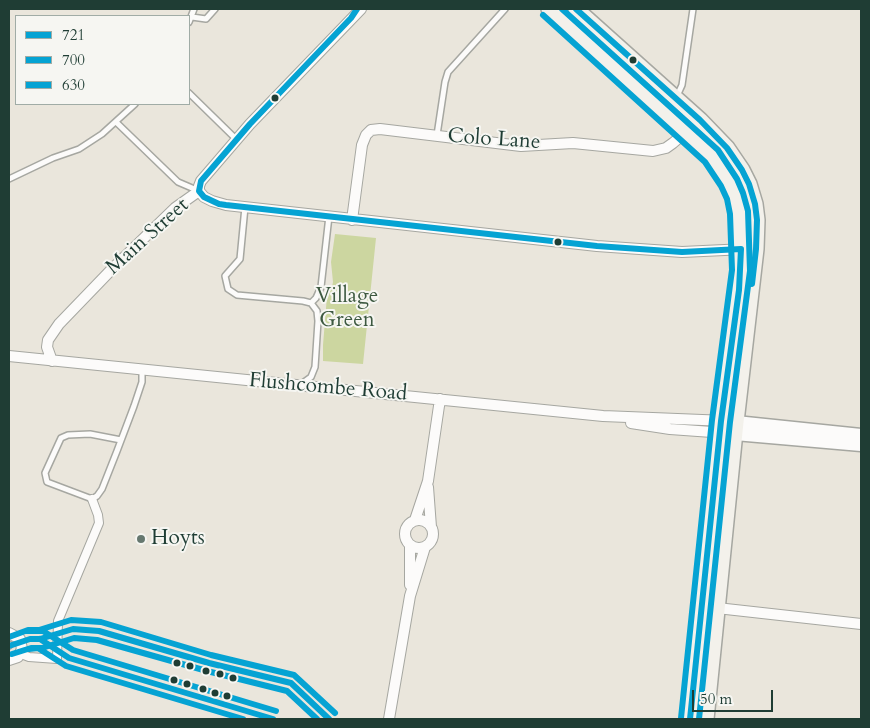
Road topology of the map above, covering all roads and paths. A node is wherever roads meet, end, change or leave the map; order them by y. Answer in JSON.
{"nodes":[{"id":1,"x":194,"y":9,"type":"edge"},
{"id":2,"x":215,"y":9,"type":"edge"},
{"id":3,"x":356,"y":9,"type":"edge"},
{"id":4,"x":361,"y":9,"type":"edge"},
{"id":5,"x":505,"y":9,"type":"edge"},
{"id":6,"x":549,"y":9,"type":"edge"},
{"id":7,"x":576,"y":9,"type":"edge"},
{"id":8,"x":693,"y":9,"type":"edge"},
{"id":9,"x":351,"y":18,"type":"junction"},
{"id":10,"x":190,"y":19,"type":"edge"},
{"id":11,"x":593,"y":24,"type":"junction"},
{"id":12,"x":580,"y":38,"type":"junction"},
{"id":13,"x":190,"y":94,"type":"edge"},
{"id":14,"x":675,"y":98,"type":"junction"},
{"id":15,"x":134,"y":105,"type":"edge"},
{"id":16,"x":700,"y":120,"type":"junction"},
{"id":17,"x":116,"y":122,"type":"junction"},
{"id":18,"x":685,"y":133,"type":"junction"},
{"id":19,"x":437,"y":135,"type":"junction"},
{"id":20,"x":238,"y":140,"type":"junction"},
{"id":21,"x":9,"y":179,"type":"edge"},
{"id":22,"x":199,"y":191,"type":"junction"},
{"id":23,"x":246,"y":207,"type":"junction"},
{"id":24,"x":329,"y":216,"type":"junction"},
{"id":25,"x":352,"y":220,"type":"junction"},
{"id":26,"x":741,"y":249,"type":"junction"},
{"id":27,"x":756,"y":249,"type":"junction"},
{"id":28,"x":311,"y":304,"type":"junction"},
{"id":29,"x":9,"y":356,"type":"edge"},
{"id":30,"x":52,"y":361,"type":"junction"},
{"id":31,"x":142,"y":371,"type":"junction"},
{"id":32,"x":300,"y":385,"type":"junction"},
{"id":33,"x":440,"y":399,"type":"junction"},
{"id":34,"x":720,"y":427,"type":"junction"},
{"id":35,"x":735,"y":428,"type":"junction"},
{"id":36,"x":861,"y":435,"type":"edge"},
{"id":37,"x":121,"y":440,"type":"junction"},
{"id":38,"x":861,"y":445,"type":"edge"},
{"id":39,"x":428,"y":481,"type":"junction"},
{"id":40,"x":92,"y":499,"type":"junction"},
{"id":41,"x":415,"y":520,"type":"junction"},
{"id":42,"x":431,"y":527,"type":"junction"},
{"id":43,"x":410,"y":546,"type":"junction"},
{"id":44,"x":425,"y":547,"type":"junction"},
{"id":45,"x":410,"y":596,"type":"junction"},
{"id":46,"x":717,"y":608,"type":"junction"},
{"id":47,"x":861,"y":624,"type":"edge"},
{"id":48,"x":9,"y":633,"type":"edge"},
{"id":49,"x":20,"y":654,"type":"junction"},
{"id":50,"x":9,"y":660,"type":"edge"},
{"id":51,"x":389,"y":719,"type":"edge"},
{"id":52,"x":690,"y":719,"type":"edge"},
{"id":53,"x":706,"y":719,"type":"edge"}],
"edges":[{"from":1,"to":10,"type":"lane"},
{"from":2,"to":10,"type":"lane"},
{"from":3,"to":9,"type":"street","name":"Main Street"},
{"from":4,"to":9,"type":"street","name":"Main Street"},
{"from":5,"to":19,"type":"lane"},
{"from":6,"to":12,"type":"main road"},
{"from":7,"to":11,"type":"main road"},
{"from":8,"to":14,"type":"lane"},
{"from":9,"to":20,"type":"street","name":"Main Street"},
{"from":11,"to":12,"type":"main road"},
{"from":11,"to":14,"type":"main road"},
{"from":12,"to":18,"type":"main road"},
{"from":13,"to":20,"type":"lane"},
{"from":14,"to":16,"type":"main road"},
{"from":15,"to":17,"type":"lane"},
{"from":16,"to":18,"type":"street","name":"Colo Lane"},
{"from":16,"to":27,"type":"main road"},
{"from":17,"to":21,"type":"lane"},
{"from":17,"to":22,"type":"lane"},
{"from":18,"to":19,"type":"street","name":"Colo Lane"},
{"from":18,"to":26,"type":"main road"},
{"from":19,"to":25,"type":"street","name":"Colo Lane"},
{"from":20,"to":22,"type":"street","name":"Main Street"},
{"from":22,"to":23,"type":"street"},
{"from":22,"to":30,"type":"street","name":"Main Street"},
{"from":23,"to":24,"type":"street"},
{"from":23,"to":28,"type":"lane"},
{"from":24,"to":25,"type":"street"},
{"from":24,"to":28,"type":"lane"},
{"from":25,"to":26,"type":"street"},
{"from":26,"to":27,"type":"street"},
{"from":26,"to":34,"type":"main road"},
{"from":27,"to":35,"type":"main road"},
{"from":28,"to":32,"type":"lane"},
{"from":29,"to":30,"type":"street"},
{"from":30,"to":31,"type":"street","name":"Flushcombe Road"},
{"from":31,"to":32,"type":"street","name":"Flushcombe Road"},
{"from":31,"to":37,"type":"lane"},
{"from":32,"to":33,"type":"street","name":"Flushcombe Road"},
{"from":33,"to":34,"type":"street","name":"Flushcombe Road"},
{"from":33,"to":39,"type":"street"},
{"from":34,"to":35,"type":"street","name":"Flushcombe Road"},
{"from":34,"to":52,"type":"main road"},
{"from":35,"to":36,"type":"street","name":"Flushcombe Road"},
{"from":35,"to":38,"type":"street","name":"Flushcombe Road"},
{"from":35,"to":46,"type":"main road"},
{"from":37,"to":40,"type":"lane"},
{"from":37,"to":40,"type":"lane"},
{"from":39,"to":41,"type":"street"},
{"from":39,"to":42,"type":"street"},
{"from":40,"to":49,"type":"street"},
{"from":41,"to":42,"type":"street"},
{"from":41,"to":43,"type":"street"},
{"from":42,"to":44,"type":"street"},
{"from":43,"to":44,"type":"street"},
{"from":43,"to":45,"type":"street"},
{"from":44,"to":45,"type":"street"},
{"from":45,"to":51,"type":"street"},
{"from":46,"to":47,"type":"street"},
{"from":46,"to":53,"type":"main road"},
{"from":48,"to":49,"type":"street"},
{"from":49,"to":50,"type":"street"}]}
